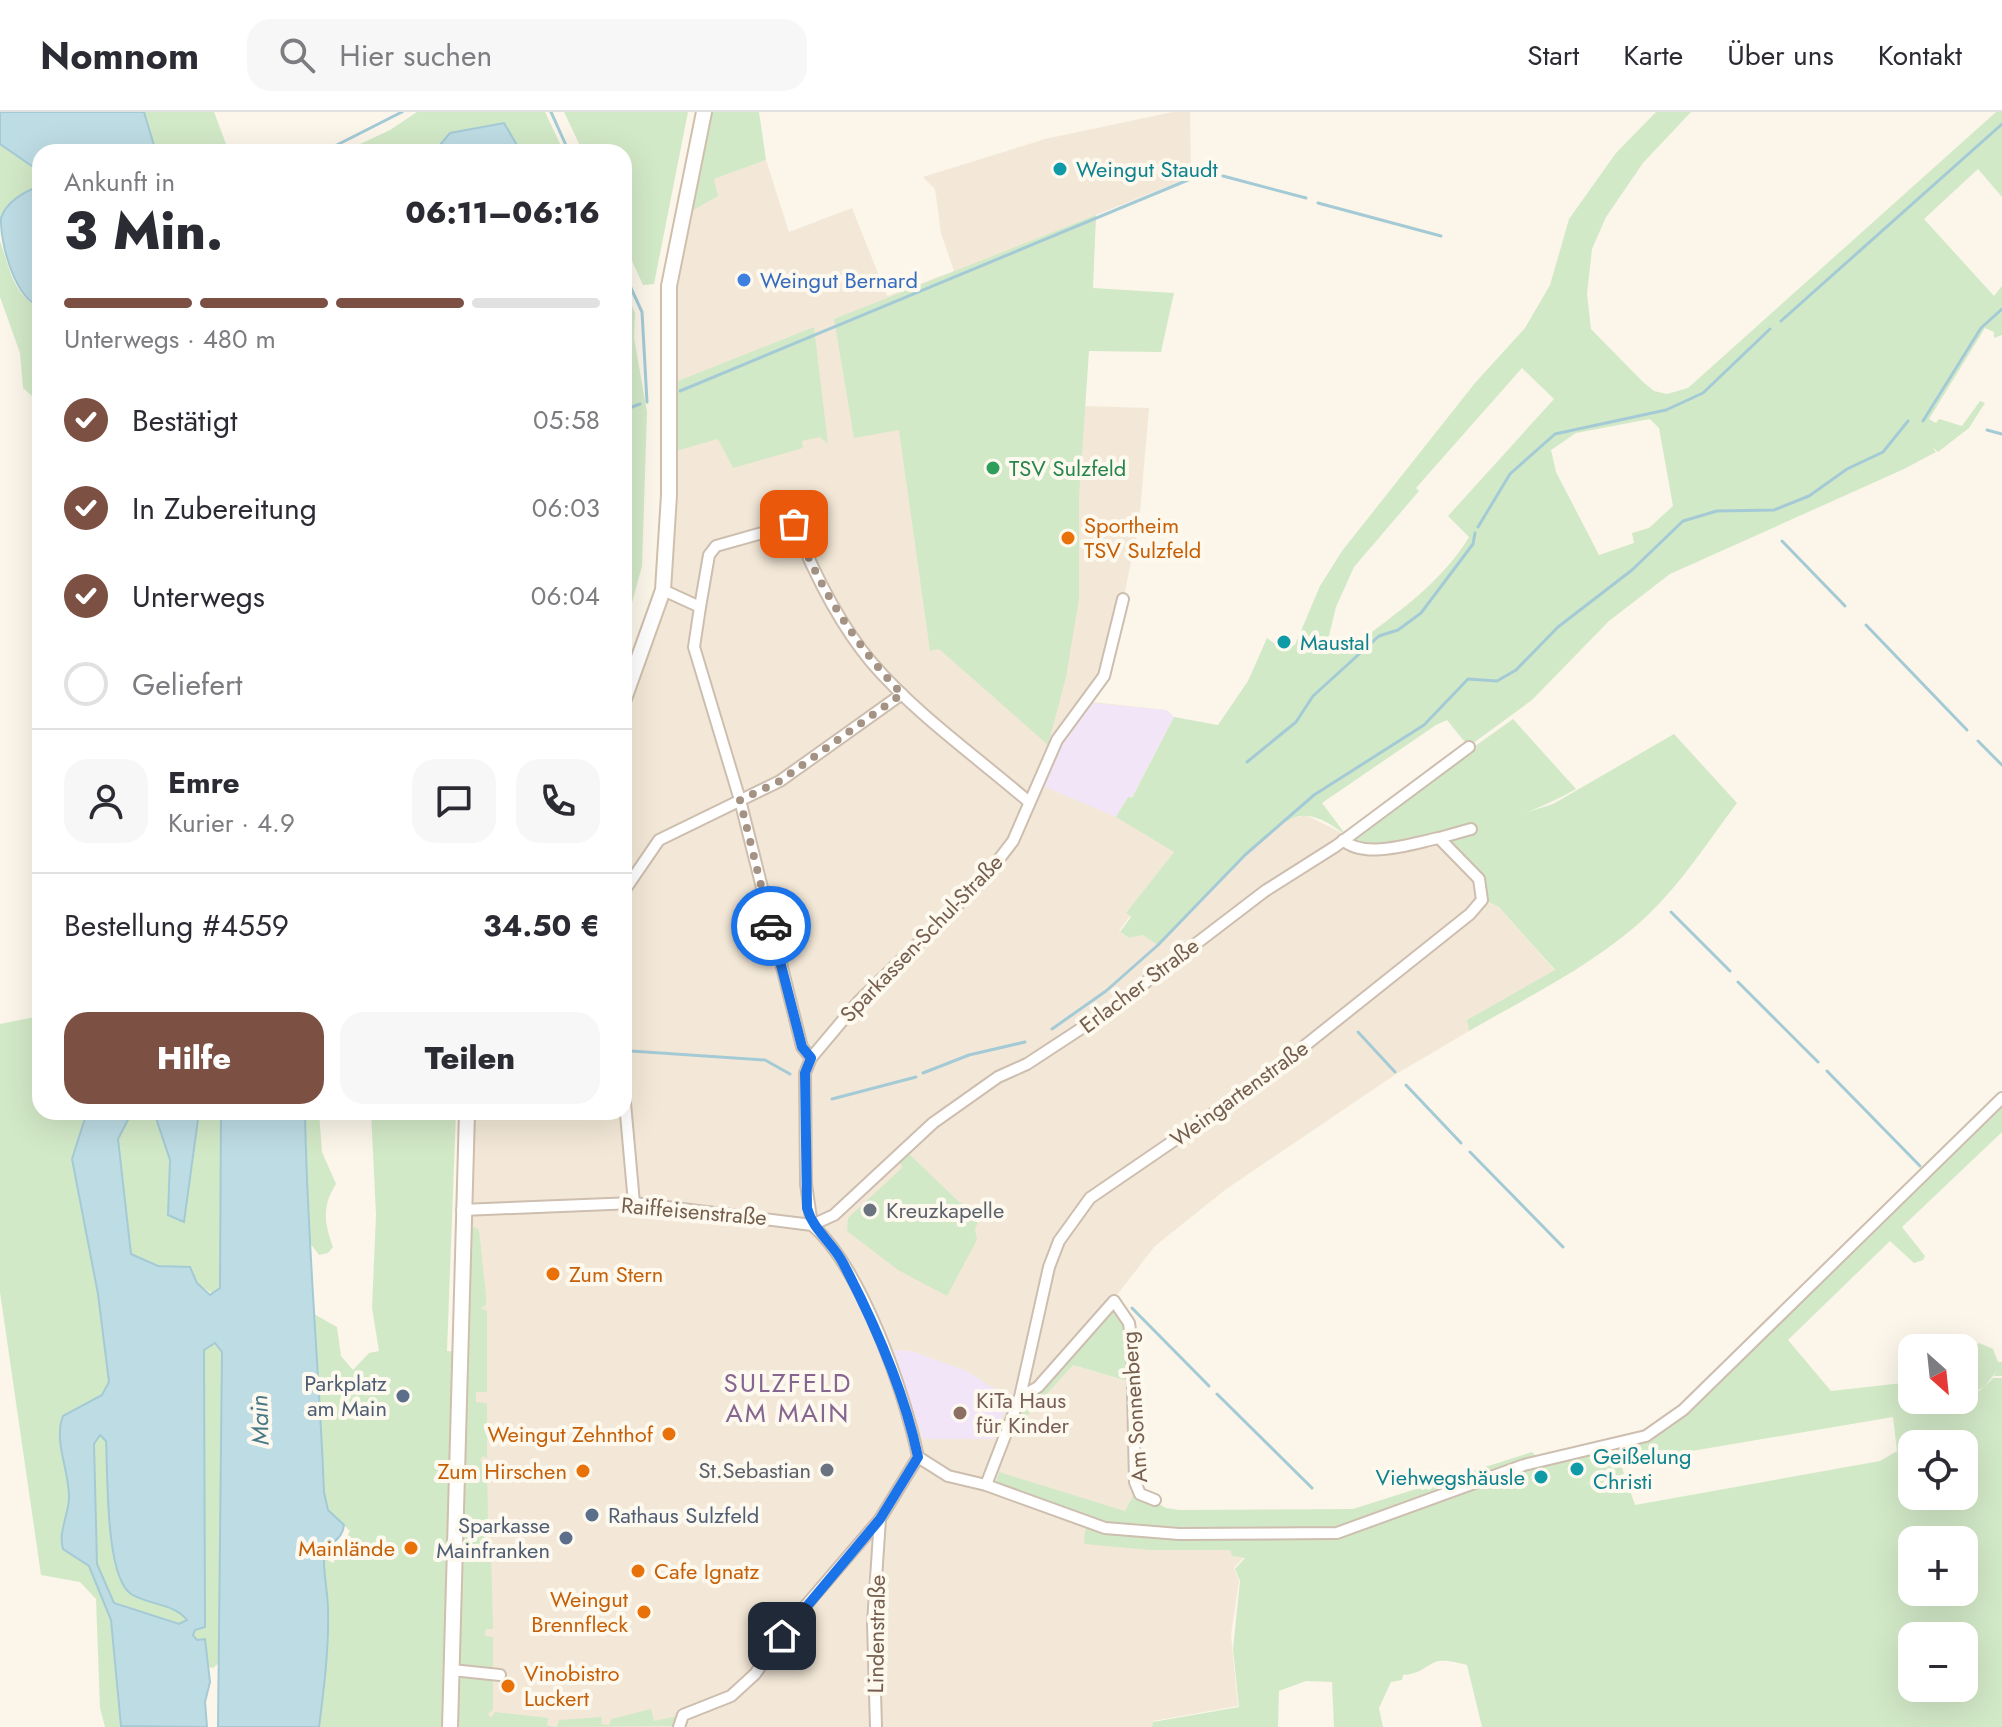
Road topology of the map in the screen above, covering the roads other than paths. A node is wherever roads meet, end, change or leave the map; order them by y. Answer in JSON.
{"nodes":[{"id":1,"x":704,"y":112,"type":"edge"},
{"id":2,"x":663,"y":590,"type":"junction"},
{"id":3,"x":1123,"y":599,"type":"dead end"},
{"id":4,"x":700,"y":607,"type":"junction"},
{"id":5,"x":632,"y":677,"type":"edge"},
{"id":6,"x":902,"y":694,"type":"junction"},
{"id":7,"x":1469,"y":747,"type":"dead end"},
{"id":8,"x":740,"y":800,"type":"junction"},
{"id":9,"x":1029,"y":802,"type":"junction"},
{"id":10,"x":1471,"y":829,"type":"dead end"},
{"id":11,"x":1439,"y":838,"type":"junction"},
{"id":12,"x":1343,"y":840,"type":"junction"},
{"id":13,"x":632,"y":879,"type":"edge"},
{"id":14,"x":811,"y":1058,"type":"junction"},
{"id":15,"x":2002,"y":1098,"type":"edge"},
{"id":16,"x":467,"y":1120,"type":"edge"},
{"id":17,"x":627,"y":1120,"type":"edge"},
{"id":18,"x":634,"y":1203,"type":"junction"},
{"id":19,"x":462,"y":1210,"type":"junction"},
{"id":20,"x":812,"y":1225,"type":"junction"},
{"id":21,"x":1020,"y":1397,"type":"junction"},
{"id":22,"x":918,"y":1457,"type":"junction"},
{"id":23,"x":986,"y":1485,"type":"junction"},
{"id":24,"x":1155,"y":1500,"type":"dead end"},
{"id":25,"x":880,"y":1519,"type":"junction"},
{"id":26,"x":452,"y":1670,"type":"junction"},
{"id":27,"x":500,"y":1675,"type":"dead end"},
{"id":28,"x":450,"y":1727,"type":"edge"},
{"id":29,"x":679,"y":1727,"type":"edge"},
{"id":30,"x":876,"y":1727,"type":"edge"}],
"edges":[{"from":1,"to":2,"type":"main road"},
{"from":2,"to":4,"type":"street"},
{"from":2,"to":5,"type":"main road"},
{"from":3,"to":9,"type":"street","name":"Sparkassen-Schul-Straße"},
{"from":4,"to":6,"type":"street"},
{"from":4,"to":8,"type":"street"},
{"from":6,"to":8,"type":"street"},
{"from":6,"to":9,"type":"street"},
{"from":7,"to":12,"type":"street","name":"Erlacher Straße"},
{"from":8,"to":13,"type":"street"},
{"from":8,"to":14,"type":"street"},
{"from":9,"to":14,"type":"street","name":"Sparkassen-Schul-Straße"},
{"from":10,"to":11,"type":"street"},
{"from":11,"to":12,"type":"street"},
{"from":11,"to":21,"type":"street","name":"Weingartenstraße"},
{"from":12,"to":20,"type":"street","name":"Erlacher Straße"},
{"from":14,"to":20,"type":"street"},
{"from":15,"to":23,"type":"street"},
{"from":16,"to":19,"type":"main road"},
{"from":17,"to":18,"type":"street"},
{"from":18,"to":19,"type":"street","name":"Raiffeisenstraße"},
{"from":18,"to":20,"type":"street","name":"Raiffeisenstraße"},
{"from":19,"to":26,"type":"main road"},
{"from":20,"to":22,"type":"street"},
{"from":21,"to":23,"type":"street","name":"Weingartenstraße"},
{"from":21,"to":24,"type":"street","name":"Am Sonnenberg"},
{"from":22,"to":23,"type":"street"},
{"from":22,"to":25,"type":"street","name":"Lindenstraße"},
{"from":25,"to":29,"type":"street"},
{"from":25,"to":30,"type":"street","name":"Lindenstraße"},
{"from":26,"to":27,"type":"street"},
{"from":26,"to":28,"type":"main road"}]}
